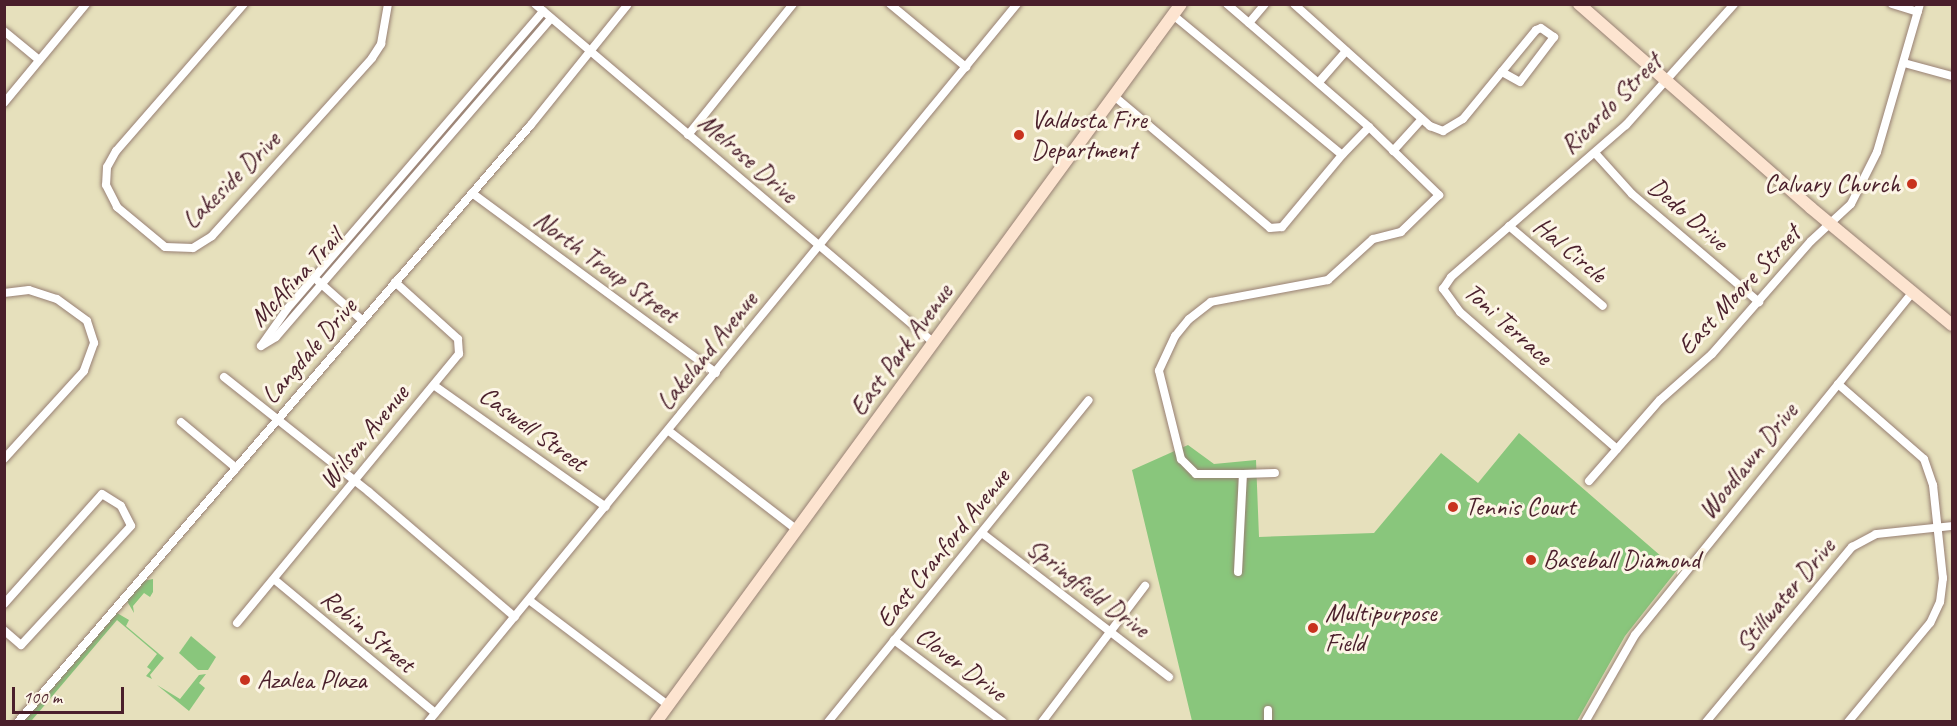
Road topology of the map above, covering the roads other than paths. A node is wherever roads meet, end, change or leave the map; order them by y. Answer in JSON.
{"nodes":[{"id":1,"x":86,"y":4,"type":"edge"},
{"id":2,"x":244,"y":4,"type":"edge"},
{"id":3,"x":388,"y":4,"type":"edge"},
{"id":4,"x":535,"y":4,"type":"edge"},
{"id":5,"x":628,"y":4,"type":"edge"},
{"id":6,"x":793,"y":4,"type":"edge"},
{"id":7,"x":890,"y":4,"type":"edge"},
{"id":8,"x":1017,"y":4,"type":"edge"},
{"id":9,"x":1181,"y":4,"type":"edge"},
{"id":10,"x":1227,"y":4,"type":"edge"},
{"id":11,"x":1265,"y":4,"type":"edge"},
{"id":12,"x":1294,"y":4,"type":"edge"},
{"id":13,"x":1579,"y":4,"type":"edge"},
{"id":14,"x":1734,"y":4,"type":"edge"},
{"id":15,"x":1892,"y":4,"type":"edge"},
{"id":16,"x":1919,"y":8,"type":"edge"},
{"id":17,"x":543,"y":11,"type":"junction"},
{"id":18,"x":1173,"y":15,"type":"junction"},
{"id":19,"x":551,"y":18,"type":"junction"},
{"id":20,"x":1249,"y":23,"type":"junction"},
{"id":21,"x":4,"y":31,"type":"edge"},
{"id":22,"x":590,"y":50,"type":"junction"},
{"id":23,"x":1346,"y":51,"type":"junction"},
{"id":24,"x":507,"y":52,"type":"junction"},
{"id":25,"x":516,"y":59,"type":"junction"},
{"id":26,"x":39,"y":60,"type":"junction"},
{"id":27,"x":1904,"y":63,"type":"junction"},
{"id":28,"x":966,"y":67,"type":"junction"},
{"id":29,"x":1502,"y":72,"type":"junction"},
{"id":30,"x":1953,"y":76,"type":"edge"},
{"id":31,"x":1666,"y":81,"type":"junction"},
{"id":32,"x":1319,"y":82,"type":"junction"},
{"id":33,"x":479,"y":86,"type":"junction"},
{"id":34,"x":487,"y":93,"type":"junction"},
{"id":35,"x":1114,"y":96,"type":"junction"},
{"id":36,"x":4,"y":103,"type":"edge"},
{"id":37,"x":450,"y":119,"type":"junction"},
{"id":38,"x":1421,"y":120,"type":"junction"},
{"id":39,"x":459,"y":126,"type":"junction"},
{"id":40,"x":1369,"y":127,"type":"junction"},
{"id":41,"x":688,"y":135,"type":"junction"},
{"id":42,"x":1394,"y":151,"type":"junction"},
{"id":43,"x":422,"y":152,"type":"junction"},
{"id":44,"x":1595,"y":153,"type":"junction"},
{"id":45,"x":1342,"y":155,"type":"junction"},
{"id":46,"x":429,"y":160,"type":"junction"},
{"id":47,"x":393,"y":186,"type":"junction"},
{"id":48,"x":401,"y":193,"type":"junction"},
{"id":49,"x":471,"y":193,"type":"junction"},
{"id":50,"x":1831,"y":224,"type":"junction"},
{"id":51,"x":1509,"y":226,"type":"junction"},
{"id":52,"x":819,"y":247,"type":"junction"},
{"id":53,"x":336,"y":252,"type":"junction"},
{"id":54,"x":344,"y":259,"type":"junction"},
{"id":55,"x":314,"y":278,"type":"junction"},
{"id":56,"x":395,"y":282,"type":"junction"},
{"id":57,"x":322,"y":284,"type":"junction"},
{"id":58,"x":1912,"y":292,"type":"junction"},
{"id":59,"x":4,"y":293,"type":"edge"},
{"id":60,"x":1759,"y":302,"type":"junction"},
{"id":61,"x":1603,"y":306,"type":"dead end"},
{"id":62,"x":287,"y":309,"type":"junction"},
{"id":63,"x":295,"y":316,"type":"junction"},
{"id":64,"x":362,"y":320,"type":"junction"},
{"id":65,"x":1953,"y":325,"type":"edge"},
{"id":66,"x":934,"y":343,"type":"junction"},
{"id":67,"x":716,"y":373,"type":"junction"},
{"id":68,"x":224,"y":377,"type":"dead end"},
{"id":69,"x":1838,"y":384,"type":"junction"},
{"id":70,"x":435,"y":386,"type":"junction"},
{"id":71,"x":1089,"y":400,"type":"dead end"},
{"id":72,"x":277,"y":419,"type":"junction"},
{"id":73,"x":181,"y":422,"type":"dead end"},
{"id":74,"x":669,"y":431,"type":"junction"},
{"id":75,"x":1617,"y":449,"type":"junction"},
{"id":76,"x":4,"y":459,"type":"edge"},
{"id":77,"x":236,"y":468,"type":"junction"},
{"id":78,"x":1275,"y":473,"type":"dead end"},
{"id":79,"x":1243,"y":474,"type":"junction"},
{"id":80,"x":355,"y":481,"type":"junction"},
{"id":81,"x":1589,"y":482,"type":"dead end"},
{"id":82,"x":606,"y":507,"type":"junction"},
{"id":83,"x":1953,"y":526,"type":"edge"},
{"id":84,"x":1938,"y":528,"type":"junction"},
{"id":85,"x":797,"y":530,"type":"junction"},
{"id":86,"x":982,"y":533,"type":"junction"},
{"id":87,"x":1238,"y":572,"type":"dead end"},
{"id":88,"x":274,"y":580,"type":"junction"},
{"id":89,"x":1145,"y":586,"type":"dead end"},
{"id":90,"x":529,"y":600,"type":"junction"},
{"id":91,"x":4,"y":603,"type":"edge"},
{"id":92,"x":515,"y":617,"type":"junction"},
{"id":93,"x":237,"y":623,"type":"dead end"},
{"id":94,"x":4,"y":630,"type":"edge"},
{"id":95,"x":1110,"y":632,"type":"junction"},
{"id":96,"x":894,"y":640,"type":"junction"},
{"id":97,"x":1169,"y":677,"type":"dead end"},
{"id":98,"x":668,"y":705,"type":"junction"},
{"id":99,"x":1268,"y":710,"type":"dead end"},
{"id":100,"x":435,"y":713,"type":"junction"},
{"id":101,"x":18,"y":722,"type":"edge"},
{"id":102,"x":428,"y":722,"type":"edge"},
{"id":103,"x":656,"y":722,"type":"edge"},
{"id":104,"x":828,"y":722,"type":"edge"},
{"id":105,"x":1003,"y":722,"type":"edge"},
{"id":106,"x":1042,"y":722,"type":"edge"},
{"id":107,"x":1268,"y":722,"type":"edge"},
{"id":108,"x":1585,"y":722,"type":"edge"},
{"id":109,"x":1706,"y":722,"type":"edge"},
{"id":110,"x":1848,"y":722,"type":"edge"}],
"edges":[{"from":1,"to":26,"type":"street"},
{"from":2,"to":3,"type":"street","name":"Lakeside Drive"},
{"from":4,"to":17,"type":"street","name":"Melrose Drive"},
{"from":5,"to":22,"type":"street","name":"Langdale Drive"},
{"from":6,"to":41,"type":"street"},
{"from":7,"to":28,"type":"street"},
{"from":8,"to":28,"type":"street","name":"Lakeland Avenue"},
{"from":9,"to":18,"type":"main road","name":"East Park Avenue"},
{"from":10,"to":20,"type":"street"},
{"from":11,"to":20,"type":"street"},
{"from":12,"to":23,"type":"street"},
{"from":13,"to":31,"type":"main road"},
{"from":14,"to":31,"type":"street","name":"Ricardo Street"},
{"from":15,"to":16,"type":"street"},
{"from":16,"to":27,"type":"street","name":"East Moore Street"},
{"from":17,"to":19,"type":"street","name":"Melrose Drive"},
{"from":17,"to":24,"type":"street","name":"McAfina Trail"},
{"from":18,"to":35,"type":"main road","name":"East Park Avenue"},
{"from":18,"to":45,"type":"street"},
{"from":19,"to":22,"type":"street","name":"Melrose Drive"},
{"from":19,"to":25,"type":"street","name":"McAfina Trail"},
{"from":20,"to":32,"type":"street"},
{"from":21,"to":26,"type":"street"},
{"from":22,"to":41,"type":"street","name":"Melrose Drive"},
{"from":22,"to":49,"type":"street","name":"Langdale Drive"},
{"from":23,"to":32,"type":"street"},
{"from":23,"to":38,"type":"street"},
{"from":24,"to":25,"type":"street"},
{"from":24,"to":33,"type":"street","name":"McAfina Trail"},
{"from":25,"to":34,"type":"street","name":"McAfina Trail"},
{"from":26,"to":36,"type":"street"},
{"from":27,"to":30,"type":"street"},
{"from":27,"to":50,"type":"street","name":"East Moore Street"},
{"from":28,"to":52,"type":"street","name":"Lakeland Avenue"},
{"from":29,"to":29,"type":"street"},
{"from":29,"to":38,"type":"street"},
{"from":31,"to":44,"type":"street","name":"Ricardo Street"},
{"from":31,"to":50,"type":"main road"},
{"from":32,"to":40,"type":"street"},
{"from":33,"to":34,"type":"street"},
{"from":33,"to":37,"type":"street","name":"McAfina Trail"},
{"from":34,"to":39,"type":"street","name":"McAfina Trail"},
{"from":35,"to":45,"type":"street"},
{"from":35,"to":66,"type":"main road","name":"East Park Avenue"},
{"from":37,"to":39,"type":"street"},
{"from":37,"to":43,"type":"street","name":"McAfina Trail"},
{"from":38,"to":42,"type":"street"},
{"from":39,"to":46,"type":"street","name":"McAfina Trail"},
{"from":40,"to":42,"type":"street"},
{"from":40,"to":45,"type":"street"},
{"from":41,"to":52,"type":"street","name":"Melrose Drive"},
{"from":42,"to":79,"type":"street"},
{"from":43,"to":46,"type":"street"},
{"from":43,"to":47,"type":"street","name":"McAfina Trail"},
{"from":44,"to":51,"type":"street","name":"Ricardo Street"},
{"from":44,"to":60,"type":"street","name":"Dedo Drive"},
{"from":46,"to":48,"type":"street","name":"McAfina Trail"},
{"from":47,"to":48,"type":"street"},
{"from":47,"to":53,"type":"street","name":"McAfina Trail"},
{"from":48,"to":54,"type":"street","name":"McAfina Trail"},
{"from":49,"to":56,"type":"street","name":"Langdale Drive"},
{"from":49,"to":67,"type":"street","name":"North Troup Street"},
{"from":50,"to":58,"type":"main road"},
{"from":50,"to":60,"type":"street","name":"East Moore Street"},
{"from":51,"to":61,"type":"street","name":"Hal Circle"},
{"from":51,"to":75,"type":"street","name":"Toni Terrace"},
{"from":52,"to":66,"type":"street","name":"Melrose Drive"},
{"from":52,"to":67,"type":"street","name":"Lakeland Avenue"},
{"from":53,"to":54,"type":"street"},
{"from":53,"to":55,"type":"street","name":"McAfina Trail"},
{"from":54,"to":57,"type":"street","name":"McAfina Trail"},
{"from":55,"to":57,"type":"street"},
{"from":55,"to":62,"type":"street","name":"McAfina Trail"},
{"from":56,"to":64,"type":"street","name":"Langdale Drive"},
{"from":56,"to":70,"type":"street","name":"Wilson Avenue"},
{"from":57,"to":63,"type":"street","name":"McAfina Trail"},
{"from":57,"to":64,"type":"street"},
{"from":58,"to":65,"type":"main road"},
{"from":58,"to":69,"type":"street","name":"Woodlawn Drive"},
{"from":59,"to":76,"type":"street"},
{"from":60,"to":75,"type":"street","name":"East Moore Street"},
{"from":62,"to":63,"type":"street"},
{"from":62,"to":63,"type":"street","name":"McAfina Trail"},
{"from":64,"to":72,"type":"street","name":"Langdale Drive"},
{"from":66,"to":85,"type":"main road","name":"East Park Avenue"},
{"from":67,"to":74,"type":"street","name":"Lakeland Avenue"},
{"from":68,"to":72,"type":"street"},
{"from":69,"to":84,"type":"street"},
{"from":69,"to":108,"type":"street","name":"Woodlawn Drive"},
{"from":70,"to":80,"type":"street","name":"Wilson Avenue"},
{"from":70,"to":82,"type":"street","name":"Caswell Street"},
{"from":71,"to":86,"type":"street","name":"East Cranford Avenue"},
{"from":72,"to":77,"type":"street","name":"Langdale Drive"},
{"from":72,"to":80,"type":"street"},
{"from":73,"to":77,"type":"street"},
{"from":74,"to":82,"type":"street","name":"Lakeland Avenue"},
{"from":74,"to":85,"type":"street"},
{"from":75,"to":81,"type":"street","name":"East Moore Street"},
{"from":77,"to":101,"type":"street","name":"Langdale Drive"},
{"from":78,"to":79,"type":"street"},
{"from":79,"to":87,"type":"street"},
{"from":80,"to":88,"type":"street","name":"Wilson Avenue"},
{"from":80,"to":92,"type":"street"},
{"from":82,"to":90,"type":"street","name":"Lakeland Avenue"},
{"from":83,"to":84,"type":"street","name":"Stillwater Drive"},
{"from":84,"to":109,"type":"street","name":"Stillwater Drive"},
{"from":84,"to":110,"type":"street"},
{"from":85,"to":98,"type":"main road","name":"East Park Avenue"},
{"from":86,"to":95,"type":"street","name":"Springfield Drive"},
{"from":86,"to":96,"type":"street","name":"East Cranford Avenue"},
{"from":88,"to":93,"type":"street","name":"Wilson Avenue"},
{"from":88,"to":100,"type":"street","name":"Robin Street"},
{"from":89,"to":95,"type":"street"},
{"from":90,"to":92,"type":"street","name":"Lakeland Avenue"},
{"from":90,"to":98,"type":"street"},
{"from":91,"to":94,"type":"street"},
{"from":92,"to":100,"type":"street","name":"Lakeland Avenue"},
{"from":95,"to":97,"type":"street","name":"Springfield Drive"},
{"from":95,"to":106,"type":"street"},
{"from":96,"to":104,"type":"street","name":"East Cranford Avenue"},
{"from":96,"to":105,"type":"street","name":"Clover Drive"},
{"from":98,"to":103,"type":"main road","name":"East Park Avenue"},
{"from":99,"to":107,"type":"street"},
{"from":100,"to":102,"type":"street","name":"Lakeland Avenue"}]}
